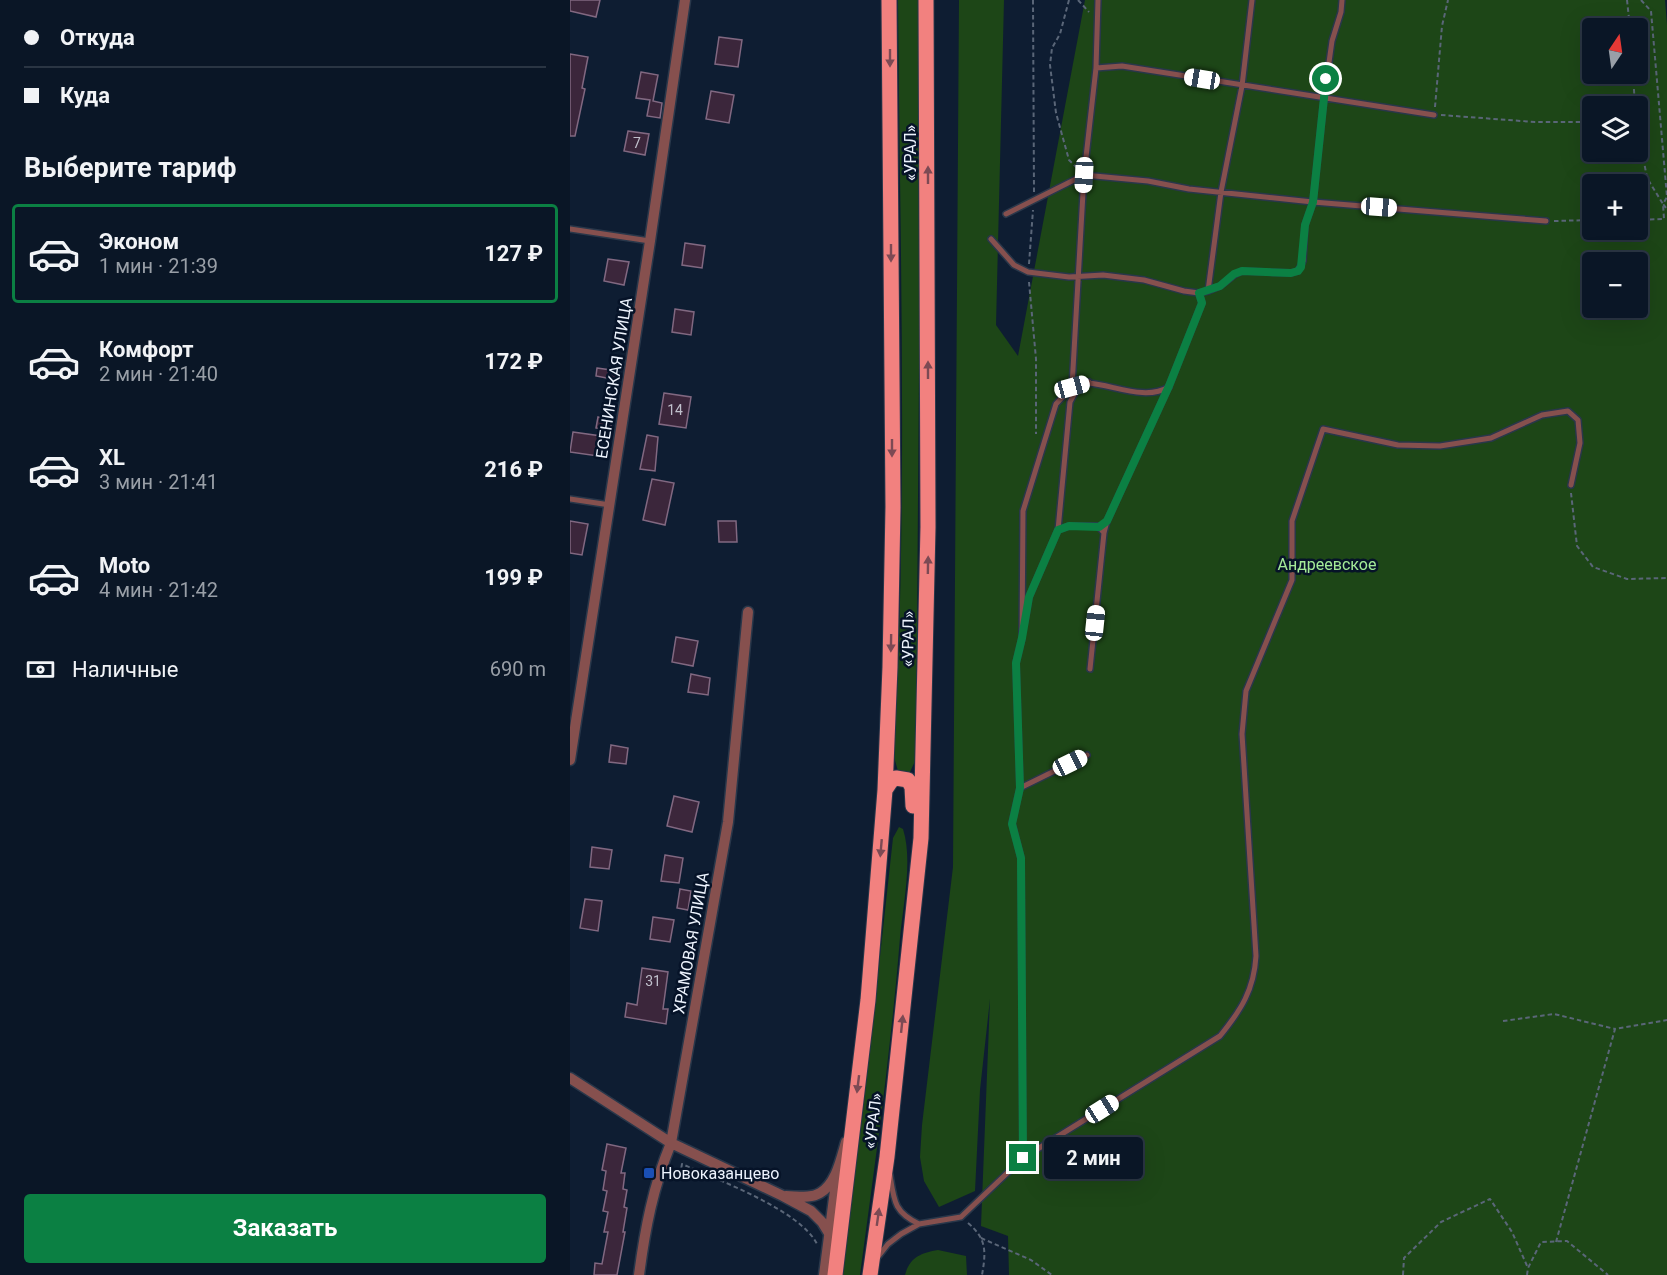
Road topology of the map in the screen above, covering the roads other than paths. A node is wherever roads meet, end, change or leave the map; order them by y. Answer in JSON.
{"nodes":[{"id":1,"x":685,"y":0,"type":"edge"},
{"id":2,"x":889,"y":0,"type":"edge"},
{"id":3,"x":926,"y":0,"type":"edge"},
{"id":4,"x":1098,"y":0,"type":"edge"},
{"id":5,"x":1252,"y":0,"type":"edge"},
{"id":6,"x":1342,"y":0,"type":"edge"},
{"id":7,"x":1096,"y":68,"type":"junction"},
{"id":8,"x":1242,"y":86,"type":"junction"},
{"id":9,"x":1323,"y":98,"type":"junction"},
{"id":10,"x":1434,"y":115,"type":"road end"},
{"id":11,"x":1084,"y":175,"type":"junction"},
{"id":12,"x":1221,"y":192,"type":"junction"},
{"id":13,"x":1313,"y":202,"type":"junction"},
{"id":14,"x":1006,"y":214,"type":"dead end"},
{"id":15,"x":1546,"y":221,"type":"road end"},
{"id":16,"x":570,"y":229,"type":"edge"},
{"id":17,"x":991,"y":239,"type":"dead end"},
{"id":18,"x":650,"y":241,"type":"junction"},
{"id":19,"x":1078,"y":277,"type":"junction"},
{"id":20,"x":1208,"y":291,"type":"junction"},
{"id":21,"x":1199,"y":293,"type":"junction"},
{"id":22,"x":1089,"y":382,"type":"junction"},
{"id":23,"x":1169,"y":386,"type":"junction"},
{"id":24,"x":1072,"y":387,"type":"junction"},
{"id":25,"x":1571,"y":485,"type":"road end"},
{"id":26,"x":570,"y":499,"type":"edge"},
{"id":27,"x":610,"y":505,"type":"junction"},
{"id":28,"x":1107,"y":521,"type":"junction"},
{"id":29,"x":1099,"y":527,"type":"junction"},
{"id":30,"x":1058,"y":530,"type":"junction"},
{"id":31,"x":1104,"y":533,"type":"junction"},
{"id":32,"x":748,"y":612,"type":"dead end"},
{"id":33,"x":1022,"y":638,"type":"junction"},
{"id":34,"x":1090,"y":669,"type":"dead end"},
{"id":35,"x":1087,"y":755,"type":"dead end"},
{"id":36,"x":570,"y":760,"type":"edge"},
{"id":37,"x":1020,"y":788,"type":"junction"},
{"id":38,"x":885,"y":790,"type":"junction"},
{"id":39,"x":914,"y":919,"type":"junction"},
{"id":40,"x":570,"y":1078,"type":"edge"},
{"id":41,"x":854,"y":1117,"type":"junction"},
{"id":42,"x":671,"y":1143,"type":"junction"},
{"id":43,"x":887,"y":1157,"type":"junction"},
{"id":44,"x":1023,"y":1158,"type":"junction"},
{"id":45,"x":838,"y":1166,"type":"junction"},
{"id":46,"x":783,"y":1196,"type":"junction"},
{"id":47,"x":919,"y":1224,"type":"junction"},
{"id":48,"x":830,"y":1235,"type":"junction"},
{"id":49,"x":870,"y":1271,"type":"edge"},
{"id":50,"x":639,"y":1275,"type":"edge"},
{"id":51,"x":824,"y":1275,"type":"edge"},
{"id":52,"x":835,"y":1275,"type":"edge"}],
"edges":[{"from":1,"to":18,"type":"street","name":"ЕСЕНИНСКАЯ УЛИЦА"},
{"from":2,"to":38,"type":"main road","name":"«УРАЛ»","one_way":true},
{"from":39,"to":3,"type":"main road","name":"«УРАЛ»","one_way":true},
{"from":4,"to":7,"type":"lane"},
{"from":5,"to":8,"type":"lane"},
{"from":6,"to":9,"type":"lane"},
{"from":7,"to":8,"type":"lane"},
{"from":7,"to":11,"type":"lane"},
{"from":8,"to":9,"type":"lane"},
{"from":8,"to":12,"type":"lane"},
{"from":9,"to":10,"type":"lane"},
{"from":9,"to":13,"type":"lane"},
{"from":11,"to":12,"type":"lane"},
{"from":11,"to":14,"type":"lane"},
{"from":11,"to":19,"type":"lane"},
{"from":12,"to":13,"type":"lane"},
{"from":12,"to":20,"type":"lane"},
{"from":13,"to":15,"type":"lane"},
{"from":13,"to":20,"type":"lane"},
{"from":16,"to":18,"type":"lane"},
{"from":17,"to":19,"type":"lane"},
{"from":18,"to":27,"type":"street","name":"ЕСЕНИНСКАЯ УЛИЦА"},
{"from":19,"to":21,"type":"lane"},
{"from":19,"to":24,"type":"lane"},
{"from":20,"to":21,"type":"lane"},
{"from":21,"to":23,"type":"lane"},
{"from":22,"to":23,"type":"lane"},
{"from":22,"to":24,"type":"lane"},
{"from":22,"to":30,"type":"lane"},
{"from":23,"to":28,"type":"lane"},
{"from":24,"to":33,"type":"lane"},
{"from":25,"to":44,"type":"lane"},
{"from":26,"to":27,"type":"lane"},
{"from":27,"to":36,"type":"street","name":"ЕСЕНИНСКАЯ УЛИЦА"},
{"from":28,"to":29,"type":"lane"},
{"from":28,"to":31,"type":"lane"},
{"from":29,"to":30,"type":"lane"},
{"from":29,"to":31,"type":"lane"},
{"from":30,"to":33,"type":"lane"},
{"from":31,"to":34,"type":"lane"},
{"from":32,"to":42,"type":"street","name":"ХРАМОВАЯ УЛИЦА"},
{"from":33,"to":37,"type":"lane"},
{"from":35,"to":37,"type":"lane"},
{"from":37,"to":44,"type":"lane"},
{"from":38,"to":39,"type":"main road"},
{"from":38,"to":41,"type":"main road","name":"«УРАЛ»","one_way":true},
{"from":43,"to":39,"type":"main road","name":"«УРАЛ»","one_way":true},
{"from":40,"to":42,"type":"street"},
{"from":41,"to":45,"type":"street"},
{"from":41,"to":52,"type":"main road","name":"«УРАЛ»"},
{"from":42,"to":46,"type":"street"},
{"from":42,"to":50,"type":"street","name":"ХРАМОВАЯ УЛИЦА"},
{"from":43,"to":47,"type":"lane"},
{"from":49,"to":43,"type":"main road","name":"«УРАЛ»","one_way":true},
{"from":44,"to":47,"type":"lane"},
{"from":45,"to":46,"type":"street"},
{"from":45,"to":48,"type":"street"},
{"from":46,"to":48,"type":"street"},
{"from":47,"to":49,"type":"lane"},
{"from":48,"to":51,"type":"street"}]}
